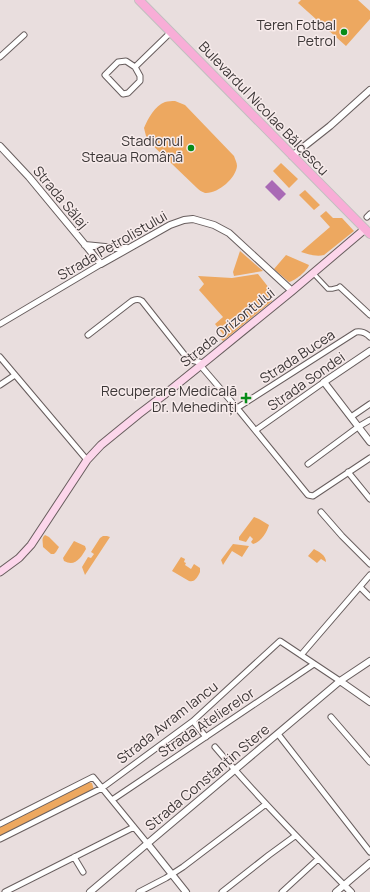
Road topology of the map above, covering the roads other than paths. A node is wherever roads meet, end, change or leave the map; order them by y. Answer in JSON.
{"nodes":[{"id":1,"x":139,"y":0,"type":"edge"},
{"id":2,"x":171,"y":32,"type":"junction"},
{"id":3,"x":24,"y":35,"type":"dead end"},
{"id":4,"x":0,"y":57,"type":"edge"},
{"id":5,"x":135,"y":67,"type":"junction"},
{"id":6,"x":370,"y":90,"type":"edge"},
{"id":7,"x":0,"y":146,"type":"edge"},
{"id":8,"x":292,"y":156,"type":"junction"},
{"id":9,"x":367,"y":232,"type":"edge"},
{"id":10,"x":85,"y":245,"type":"junction"},
{"id":11,"x":131,"y":247,"type":"junction"},
{"id":12,"x":101,"y":264,"type":"junction"},
{"id":13,"x":313,"y":272,"type":"junction"},
{"id":14,"x":340,"y":287,"type":"joint"},
{"id":15,"x":292,"y":291,"type":"junction"},
{"id":16,"x":370,"y":315,"type":"edge"},
{"id":17,"x":0,"y":324,"type":"edge"},
{"id":18,"x":88,"y":335,"type":"dead end"},
{"id":19,"x":370,"y":337,"type":"edge"},
{"id":20,"x":370,"y":351,"type":"edge"},
{"id":21,"x":0,"y":357,"type":"edge"},
{"id":22,"x":202,"y":364,"type":"junction"},
{"id":23,"x":15,"y":375,"type":"junction"},
{"id":24,"x":324,"y":382,"type":"junction"},
{"id":25,"x":0,"y":385,"type":"edge"},
{"id":26,"x":370,"y":404,"type":"edge"},
{"id":27,"x":238,"y":408,"type":"junction"},
{"id":28,"x":351,"y":417,"type":"junction"},
{"id":29,"x":370,"y":420,"type":"edge"},
{"id":30,"x":358,"y":427,"type":"junction"},
{"id":31,"x":256,"y":430,"type":"junction"},
{"id":32,"x":370,"y":442,"type":"edge"},
{"id":33,"x":370,"y":458,"type":"edge"},
{"id":34,"x":87,"y":460,"type":"junction"},
{"id":35,"x":308,"y":464,"type":"dead end"},
{"id":36,"x":348,"y":472,"type":"junction"},
{"id":37,"x":370,"y":499,"type":"edge"},
{"id":38,"x":320,"y":512,"type":"dead end"},
{"id":39,"x":370,"y":564,"type":"edge"},
{"id":40,"x":0,"y":572,"type":"edge"},
{"id":41,"x":370,"y":575,"type":"edge"},
{"id":42,"x":360,"y":587,"type":"junction"},
{"id":43,"x":370,"y":597,"type":"edge"},
{"id":44,"x":301,"y":655,"type":"junction"},
{"id":45,"x":370,"y":661,"type":"edge"},
{"id":46,"x":314,"y":664,"type":"junction"},
{"id":47,"x":340,"y":682,"type":"junction"},
{"id":48,"x":370,"y":702,"type":"edge"},
{"id":49,"x":331,"y":717,"type":"dead end"},
{"id":50,"x":192,"y":721,"type":"junction"},
{"id":51,"x":278,"y":734,"type":"junction"},
{"id":52,"x":206,"y":737,"type":"junction"},
{"id":53,"x":215,"y":748,"type":"dead end"},
{"id":54,"x":370,"y":762,"type":"edge"},
{"id":55,"x":235,"y":771,"type":"junction"},
{"id":56,"x":102,"y":788,"type":"junction"},
{"id":57,"x":112,"y":800,"type":"junction"},
{"id":58,"x":266,"y":804,"type":"junction"},
{"id":59,"x":0,"y":824,"type":"edge"},
{"id":60,"x":134,"y":827,"type":"junction"},
{"id":61,"x":295,"y":836,"type":"junction"},
{"id":62,"x":0,"y":839,"type":"edge"},
{"id":63,"x":147,"y":843,"type":"junction"},
{"id":64,"x":370,"y":852,"type":"edge"},
{"id":65,"x":74,"y":857,"type":"junction"},
{"id":66,"x":318,"y":860,"type":"junction"},
{"id":67,"x":370,"y":862,"type":"edge"},
{"id":68,"x":83,"y":872,"type":"dead end"},
{"id":69,"x":172,"y":874,"type":"junction"},
{"id":70,"x":344,"y":885,"type":"junction"},
{"id":71,"x":0,"y":888,"type":"edge"},
{"id":72,"x":4,"y":892,"type":"edge"},
{"id":73,"x":90,"y":892,"type":"edge"},
{"id":74,"x":139,"y":892,"type":"edge"},
{"id":75,"x":186,"y":892,"type":"edge"},
{"id":76,"x":222,"y":892,"type":"edge"},
{"id":77,"x":282,"y":892,"type":"edge"},
{"id":78,"x":336,"y":892,"type":"edge"},
{"id":79,"x":351,"y":892,"type":"edge"}],
"edges":[{"from":1,"to":2,"type":"main road","name":"Bulevardul Nicolae Bălcescu"},
{"from":2,"to":5,"type":"street"},
{"from":2,"to":8,"type":"main road","name":"Bulevardul Nicolae Bălcescu"},
{"from":3,"to":4,"type":"street"},
{"from":5,"to":5,"type":"street"},
{"from":6,"to":8,"type":"street"},
{"from":7,"to":10,"type":"street","name":"Strada Sălaj"},
{"from":8,"to":9,"type":"main road","name":"Bulevardul Nicolae Bălcescu"},
{"from":9,"to":13,"type":"main road","name":"Strada Orizontului"},
{"from":10,"to":11,"type":"street"},
{"from":10,"to":12,"type":"street","name":"Strada Sălaj"},
{"from":11,"to":12,"type":"street","name":"Strada Petrolistului"},
{"from":11,"to":15,"type":"street","name":"Strada Petrolistului"},
{"from":12,"to":17,"type":"street","name":"Strada Petrolistului"},
{"from":13,"to":14,"type":"street"},
{"from":13,"to":15,"type":"main road","name":"Strada Orizontului"},
{"from":14,"to":16,"type":"street"},
{"from":15,"to":22,"type":"main road","name":"Strada Orizontului"},
{"from":18,"to":22,"type":"street"},
{"from":19,"to":27,"type":"street","name":"Strada Bucea"},
{"from":20,"to":24,"type":"street","name":"Strada Sondei"},
{"from":21,"to":23,"type":"street"},
{"from":22,"to":27,"type":"street"},
{"from":22,"to":34,"type":"main road","name":"Strada Orizontului"},
{"from":23,"to":25,"type":"street"},
{"from":23,"to":34,"type":"street"},
{"from":24,"to":28,"type":"street"},
{"from":24,"to":31,"type":"street","name":"Strada Sondei"},
{"from":26,"to":28,"type":"street"},
{"from":27,"to":31,"type":"street"},
{"from":28,"to":30,"type":"street"},
{"from":29,"to":30,"type":"street"},
{"from":30,"to":32,"type":"street"},
{"from":30,"to":35,"type":"street"},
{"from":31,"to":36,"type":"street"},
{"from":33,"to":36,"type":"street"},
{"from":34,"to":40,"type":"main road","name":"Strada Orizontului"},
{"from":36,"to":37,"type":"street"},
{"from":38,"to":39,"type":"street"},
{"from":41,"to":42,"type":"street"},
{"from":42,"to":43,"type":"street"},
{"from":42,"to":44,"type":"street"},
{"from":44,"to":46,"type":"street"},
{"from":44,"to":50,"type":"street","name":"Strada Avram Iancu"},
{"from":45,"to":47,"type":"street","name":"Strada Constantin Stere"},
{"from":46,"to":47,"type":"street"},
{"from":46,"to":52,"type":"street","name":"Strada Atelierelor"},
{"from":47,"to":48,"type":"street"},
{"from":47,"to":51,"type":"street","name":"Strada Constantin Stere"},
{"from":49,"to":54,"type":"street"},
{"from":50,"to":52,"type":"street"},
{"from":50,"to":56,"type":"street","name":"Strada Avram Iancu"},
{"from":51,"to":55,"type":"street","name":"Strada Constantin Stere"},
{"from":51,"to":64,"type":"street"},
{"from":52,"to":57,"type":"street","name":"Strada Atelierelor"},
{"from":53,"to":55,"type":"street"},
{"from":55,"to":58,"type":"street"},
{"from":55,"to":63,"type":"street","name":"Strada Constantin Stere"},
{"from":56,"to":57,"type":"street"},
{"from":56,"to":59,"type":"street"},
{"from":56,"to":62,"type":"street","name":"Strada Avram Iancu"},
{"from":57,"to":60,"type":"street"},
{"from":58,"to":61,"type":"street"},
{"from":58,"to":69,"type":"street"},
{"from":60,"to":63,"type":"street"},
{"from":60,"to":65,"type":"street"},
{"from":61,"to":66,"type":"street"},
{"from":61,"to":76,"type":"street"},
{"from":63,"to":69,"type":"street"},
{"from":63,"to":73,"type":"street","name":"Strada Constantin Stere"},
{"from":65,"to":68,"type":"street"},
{"from":65,"to":72,"type":"street"},
{"from":66,"to":70,"type":"street"},
{"from":66,"to":77,"type":"street"},
{"from":67,"to":70,"type":"street"},
{"from":69,"to":74,"type":"street"},
{"from":69,"to":75,"type":"street"},
{"from":70,"to":78,"type":"street"},
{"from":70,"to":79,"type":"street"},
{"from":71,"to":72,"type":"street"}]}
